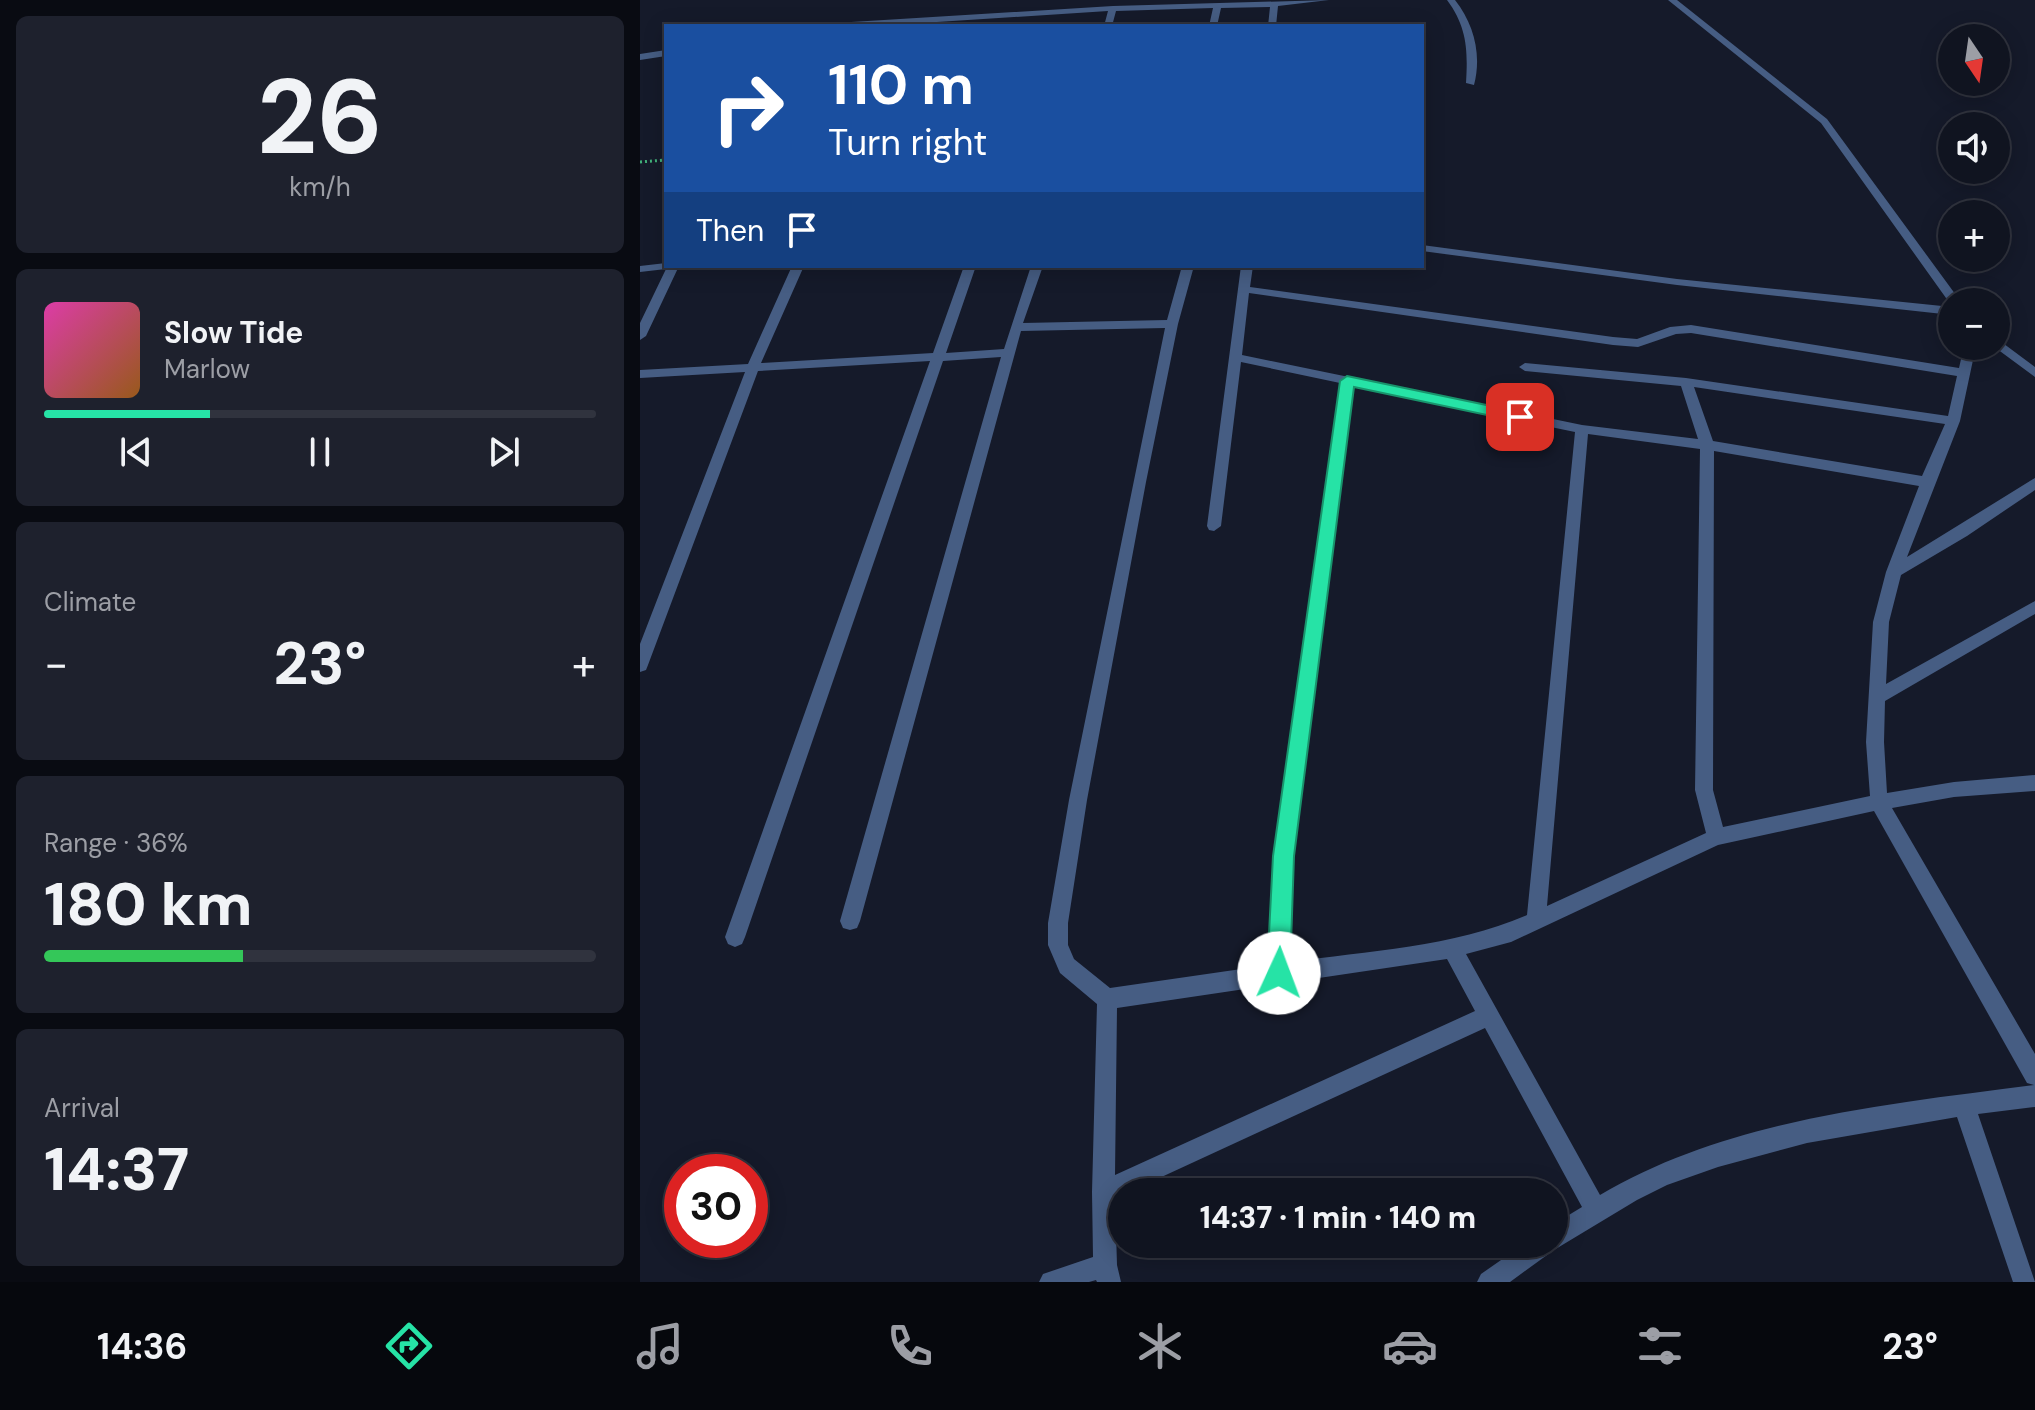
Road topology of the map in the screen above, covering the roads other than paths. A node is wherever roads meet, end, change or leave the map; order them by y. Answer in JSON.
{"nodes":[{"id":1,"x":1325,"y":0,"type":"edge"},
{"id":2,"x":1451,"y":0,"type":"edge"},
{"id":3,"x":1672,"y":0,"type":"edge"},
{"id":4,"x":1218,"y":4,"type":"junction"},
{"id":5,"x":1274,"y":4,"type":"junction"},
{"id":6,"x":1113,"y":8,"type":"junction"},
{"id":7,"x":1052,"y":11,"type":"junction"},
{"id":8,"x":906,"y":22,"type":"edge"},
{"id":9,"x":870,"y":24,"type":"edge"},
{"id":10,"x":1048,"y":24,"type":"edge"},
{"id":11,"x":1109,"y":24,"type":"edge"},
{"id":12,"x":1213,"y":24,"type":"edge"},
{"id":13,"x":1272,"y":24,"type":"edge"},
{"id":14,"x":664,"y":53,"type":"edge"},
{"id":15,"x":640,"y":57,"type":"edge"},
{"id":16,"x":1471,"y":83,"type":"dead end"},
{"id":17,"x":1424,"y":248,"type":"edge"},
{"id":18,"x":664,"y":266,"type":"edge"},
{"id":19,"x":672,"y":268,"type":"edge"},
{"id":20,"x":797,"y":268,"type":"edge"},
{"id":21,"x":969,"y":268,"type":"edge"},
{"id":22,"x":1036,"y":268,"type":"edge"},
{"id":23,"x":1187,"y":268,"type":"edge"},
{"id":24,"x":1247,"y":268,"type":"edge"},
{"id":25,"x":640,"y":269,"type":"edge"},
{"id":26,"x":1945,"y":288,"type":"edge"},
{"id":27,"x":1243,"y":289,"type":"junction"},
{"id":28,"x":1938,"y":310,"type":"edge"},
{"id":29,"x":1172,"y":324,"type":"junction"},
{"id":30,"x":1016,"y":327,"type":"junction"},
{"id":31,"x":640,"y":336,"type":"edge"},
{"id":32,"x":1008,"y":353,"type":"junction"},
{"id":33,"x":2010,"y":353,"type":"edge"},
{"id":34,"x":938,"y":355,"type":"junction"},
{"id":35,"x":1234,"y":357,"type":"junction"},
{"id":36,"x":1967,"y":360,"type":"edge"},
{"id":37,"x":754,"y":365,"type":"junction"},
{"id":38,"x":1525,"y":367,"type":"dead end"},
{"id":39,"x":1964,"y":373,"type":"junction"},
{"id":40,"x":2035,"y":373,"type":"edge"},
{"id":41,"x":640,"y":374,"type":"edge"},
{"id":42,"x":1347,"y":381,"type":"junction"},
{"id":43,"x":1686,"y":382,"type":"junction"},
{"id":44,"x":1953,"y":421,"type":"junction"},
{"id":45,"x":1582,"y":429,"type":"junction"},
{"id":46,"x":1707,"y":445,"type":"junction"},
{"id":47,"x":1927,"y":482,"type":"junction"},
{"id":48,"x":2035,"y":483,"type":"edge"},
{"id":49,"x":1214,"y":526,"type":"dead end"},
{"id":50,"x":1894,"y":572,"type":"junction"},
{"id":51,"x":2035,"y":607,"type":"edge"},
{"id":52,"x":640,"y":665,"type":"edge"},
{"id":53,"x":1877,"y":698,"type":"junction"},
{"id":54,"x":2035,"y":783,"type":"edge"},
{"id":55,"x":1879,"y":803,"type":"junction"},
{"id":56,"x":1716,"y":837,"type":"junction"},
{"id":57,"x":850,"y":921,"type":"dead end"},
{"id":58,"x":1536,"y":921,"type":"junction"},
{"id":59,"x":735,"y":937,"type":"dead end"},
{"id":60,"x":1452,"y":948,"type":"junction"},
{"id":61,"x":1279,"y":973,"type":"junction"},
{"id":62,"x":1107,"y":999,"type":"junction"},
{"id":63,"x":1489,"y":1015,"type":"junction"},
{"id":64,"x":2035,"y":1075,"type":"edge"},
{"id":65,"x":2035,"y":1096,"type":"edge"},
{"id":66,"x":1964,"y":1105,"type":"junction"},
{"id":67,"x":1103,"y":1192,"type":"junction"},
{"id":68,"x":1596,"y":1210,"type":"junction"},
{"id":69,"x":1568,"y":1229,"type":"edge"},
{"id":70,"x":1524,"y":1258,"type":"edge"},
{"id":71,"x":1107,"y":1274,"type":"edge"},
{"id":72,"x":1051,"y":1282,"type":"edge"},
{"id":73,"x":1489,"y":1282,"type":"edge"},
{"id":74,"x":2025,"y":1282,"type":"edge"}],
"edges":[{"from":1,"to":5,"type":"street"},
{"from":2,"to":16,"type":"street"},
{"from":3,"to":26,"type":"street"},
{"from":4,"to":5,"type":"street"},
{"from":4,"to":6,"type":"street"},
{"from":4,"to":12,"type":"street"},
{"from":5,"to":13,"type":"street"},
{"from":6,"to":7,"type":"street"},
{"from":6,"to":11,"type":"street"},
{"from":7,"to":8,"type":"street"},
{"from":7,"to":10,"type":"street"},
{"from":8,"to":9,"type":"street"},
{"from":14,"to":15,"type":"street"},
{"from":17,"to":28,"type":"street"},
{"from":18,"to":25,"type":"street"},
{"from":19,"to":31,"type":"street"},
{"from":20,"to":37,"type":"street"},
{"from":21,"to":34,"type":"street"},
{"from":22,"to":30,"type":"street"},
{"from":23,"to":29,"type":"street"},
{"from":24,"to":27,"type":"street"},
{"from":27,"to":35,"type":"street"},
{"from":27,"to":39,"type":"street"},
{"from":29,"to":30,"type":"street"},
{"from":29,"to":62,"type":"street"},
{"from":30,"to":32,"type":"street"},
{"from":32,"to":34,"type":"street"},
{"from":32,"to":57,"type":"street"},
{"from":33,"to":40,"type":"street"},
{"from":34,"to":37,"type":"street"},
{"from":34,"to":59,"type":"street"},
{"from":35,"to":42,"type":"street"},
{"from":35,"to":49,"type":"street"},
{"from":36,"to":39,"type":"street"},
{"from":37,"to":41,"type":"street"},
{"from":37,"to":52,"type":"street"},
{"from":38,"to":43,"type":"street"},
{"from":39,"to":44,"type":"street"},
{"from":42,"to":45,"type":"street"},
{"from":42,"to":61,"type":"street"},
{"from":43,"to":44,"type":"street"},
{"from":43,"to":46,"type":"street"},
{"from":44,"to":47,"type":"street"},
{"from":45,"to":46,"type":"street"},
{"from":45,"to":58,"type":"street"},
{"from":46,"to":47,"type":"street"},
{"from":46,"to":56,"type":"street"},
{"from":47,"to":50,"type":"street"},
{"from":48,"to":50,"type":"street"},
{"from":50,"to":53,"type":"street"},
{"from":51,"to":53,"type":"street"},
{"from":53,"to":55,"type":"street"},
{"from":54,"to":55,"type":"street"},
{"from":55,"to":56,"type":"street"},
{"from":55,"to":64,"type":"street"},
{"from":56,"to":58,"type":"street"},
{"from":58,"to":60,"type":"street"},
{"from":60,"to":61,"type":"street"},
{"from":60,"to":63,"type":"street"},
{"from":61,"to":62,"type":"street"},
{"from":62,"to":67,"type":"street"},
{"from":63,"to":67,"type":"street"},
{"from":63,"to":68,"type":"street"},
{"from":65,"to":66,"type":"street"},
{"from":66,"to":68,"type":"street"},
{"from":66,"to":74,"type":"street"},
{"from":67,"to":71,"type":"street"},
{"from":68,"to":69,"type":"street"},
{"from":70,"to":73,"type":"street"},
{"from":71,"to":72,"type":"street"}]}
